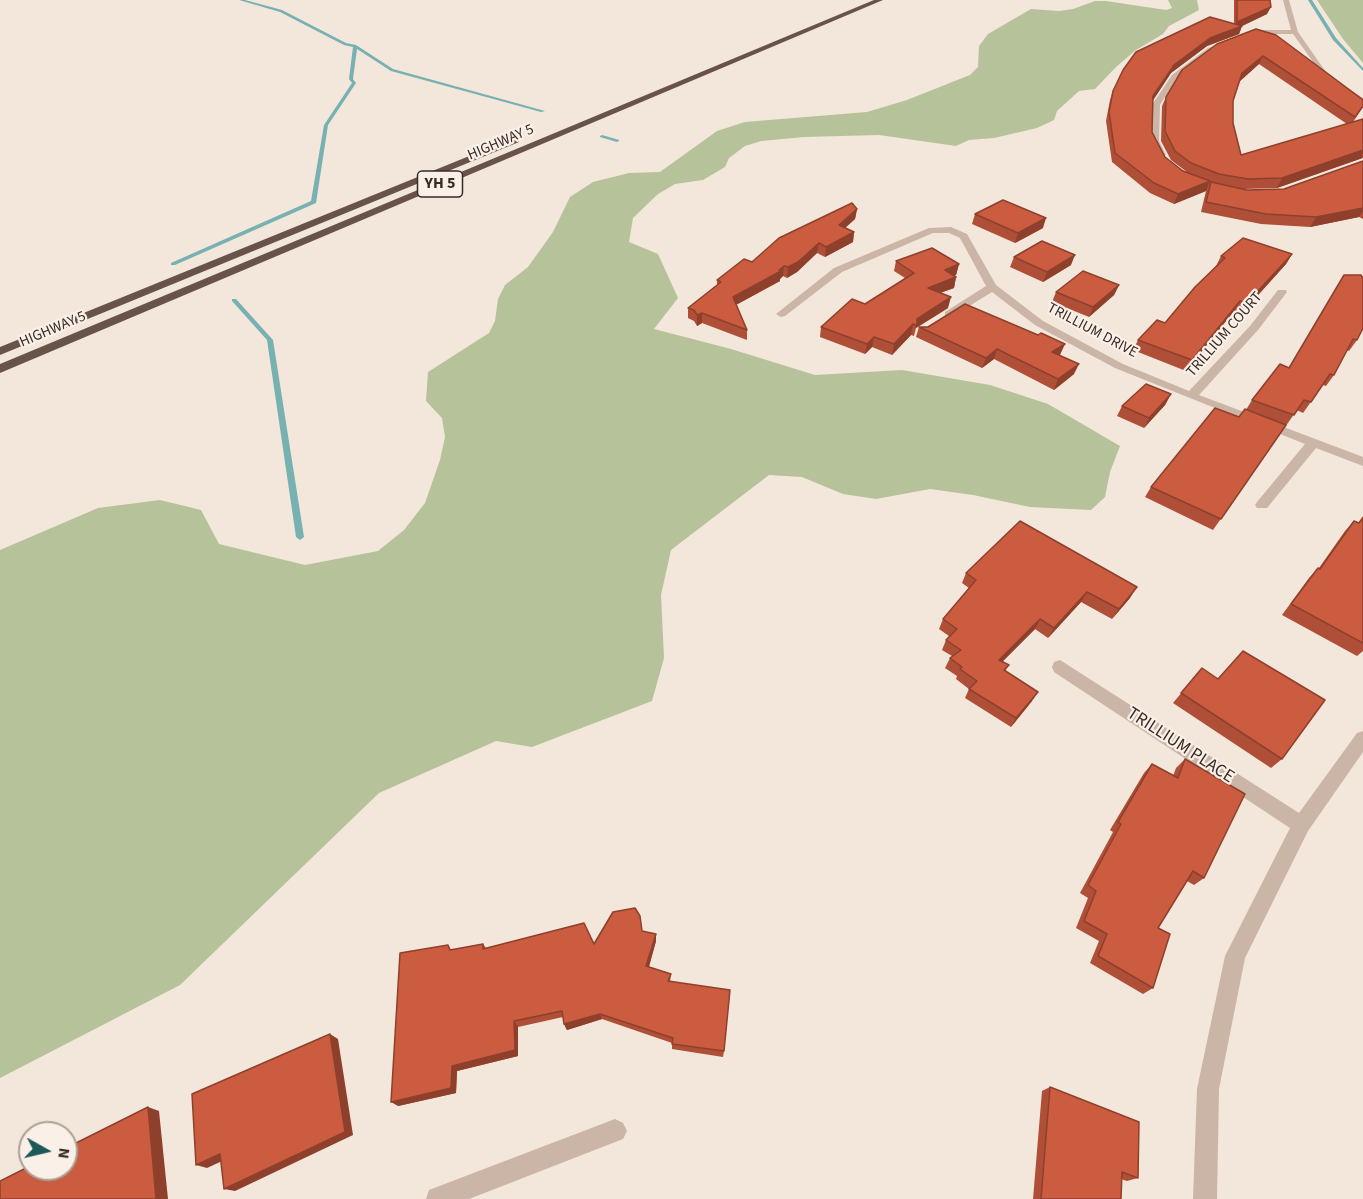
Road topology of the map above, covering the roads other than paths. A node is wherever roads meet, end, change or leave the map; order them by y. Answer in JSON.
{"nodes":[{"id":1,"x":859,"y":0,"type":"edge"},
{"id":2,"x":880,"y":0,"type":"edge"},
{"id":3,"x":1286,"y":0,"type":"edge"},
{"id":4,"x":1295,"y":32,"type":"junction"},
{"id":5,"x":1243,"y":37,"type":"edge"},
{"id":6,"x":1221,"y":45,"type":"edge"},
{"id":7,"x":1363,"y":100,"type":"edge"},
{"id":8,"x":573,"y":117,"type":"dead end"},
{"id":9,"x":528,"y":135,"type":"dead end"},
{"id":10,"x":1166,"y":163,"type":"edge"},
{"id":11,"x":992,"y":287,"type":"junction"},
{"id":12,"x":1282,"y":292,"type":"dead end"},
{"id":13,"x":781,"y":314,"type":"dead end"},
{"id":14,"x":938,"y":321,"type":"edge"},
{"id":15,"x":0,"y":351,"type":"edge"},
{"id":16,"x":0,"y":369,"type":"edge"},
{"id":17,"x":1191,"y":396,"type":"junction"},
{"id":18,"x":1314,"y":442,"type":"junction"},
{"id":19,"x":1363,"y":462,"type":"edge"},
{"id":20,"x":1262,"y":505,"type":"dead end"},
{"id":21,"x":1060,"y":667,"type":"dead end"},
{"id":22,"x":1363,"y":738,"type":"edge"},
{"id":23,"x":1301,"y":825,"type":"junction"},
{"id":24,"x":615,"y":1131,"type":"dead end"},
{"id":25,"x":438,"y":1199,"type":"edge"},
{"id":26,"x":1204,"y":1199,"type":"edge"}],
"edges":[{"from":1,"to":8,"type":"highway"},
{"from":2,"to":16,"type":"highway","name":"HIGHWAY 5","number":"YH 5"},
{"from":3,"to":4,"type":"street"},
{"from":4,"to":5,"type":"street"},
{"from":4,"to":7,"type":"street"},
{"from":6,"to":10,"type":"street"},
{"from":9,"to":15,"type":"highway","name":"HIGHWAY 5","number":"YH 5"},
{"from":11,"to":13,"type":"street","name":"TRILLIUM DRIVE"},
{"from":11,"to":14,"type":"street"},
{"from":11,"to":17,"type":"street","name":"TRILLIUM DRIVE"},
{"from":12,"to":17,"type":"street","name":"TRILLIUM COURT"},
{"from":17,"to":18,"type":"street","name":"TRILLIUM DRIVE"},
{"from":18,"to":19,"type":"street","name":"TRILLIUM DRIVE"},
{"from":18,"to":20,"type":"street"},
{"from":21,"to":23,"type":"street","name":"TRILLIUM PLACE"},
{"from":22,"to":23,"type":"street"},
{"from":23,"to":26,"type":"street"},
{"from":24,"to":25,"type":"street"}]}
